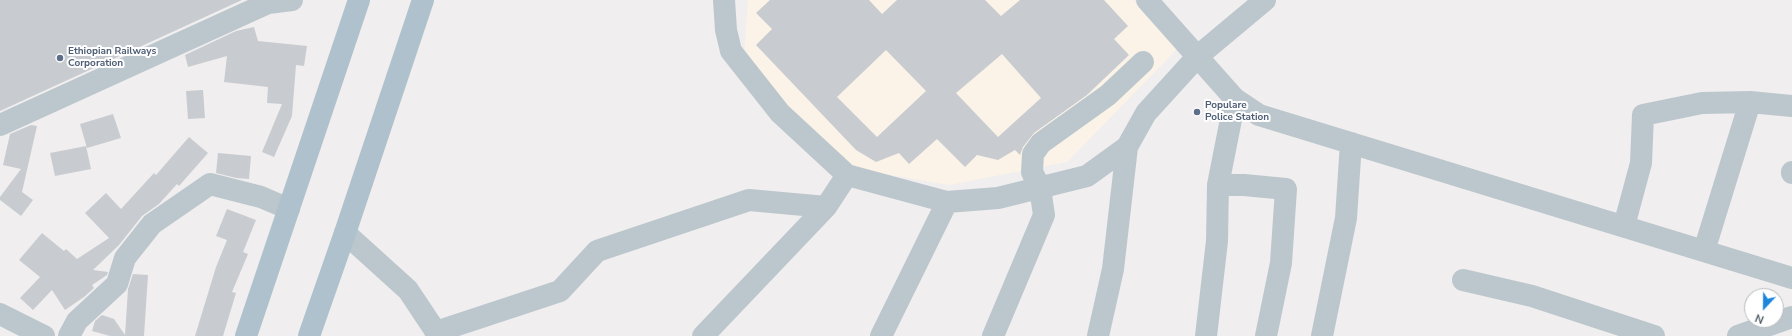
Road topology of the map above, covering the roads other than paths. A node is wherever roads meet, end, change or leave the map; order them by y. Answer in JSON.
{"nodes":[{"id":1,"x":292,"y":0,"type":"edge"},
{"id":2,"x":359,"y":0,"type":"edge"},
{"id":3,"x":423,"y":0,"type":"edge"},
{"id":4,"x":724,"y":0,"type":"edge"},
{"id":5,"x":1147,"y":0,"type":"edge"},
{"id":6,"x":1265,"y":0,"type":"edge"},
{"id":7,"x":267,"y":2,"type":"edge"},
{"id":8,"x":1198,"y":56,"type":"junction"},
{"id":9,"x":1143,"y":62,"type":"dead end"},
{"id":10,"x":1235,"y":99,"type":"junction"},
{"id":11,"x":1750,"y":102,"type":"junction"},
{"id":12,"x":1792,"y":106,"type":"edge"},
{"id":13,"x":0,"y":125,"type":"edge"},
{"id":14,"x":1351,"y":143,"type":"junction"},
{"id":15,"x":1127,"y":147,"type":"junction"},
{"id":16,"x":847,"y":175,"type":"junction"},
{"id":17,"x":1218,"y":185,"type":"junction"},
{"id":18,"x":1040,"y":188,"type":"junction"},
{"id":19,"x":947,"y":202,"type":"junction"},
{"id":20,"x":826,"y":207,"type":"junction"},
{"id":21,"x":289,"y":209,"type":"junction"},
{"id":22,"x":1624,"y":226,"type":"junction"},
{"id":23,"x":345,"y":233,"type":"junction"},
{"id":24,"x":1704,"y":251,"type":"junction"},
{"id":25,"x":1792,"y":278,"type":"edge"},
{"id":26,"x":1464,"y":280,"type":"dead end"},
{"id":27,"x":0,"y":314,"type":"edge"},
{"id":28,"x":1792,"y":317,"type":"edge"},
{"id":29,"x":436,"y":334,"type":"edge"},
{"id":30,"x":44,"y":336,"type":"edge"},
{"id":31,"x":69,"y":336,"type":"edge"},
{"id":32,"x":246,"y":336,"type":"edge"},
{"id":33,"x":310,"y":336,"type":"edge"},
{"id":34,"x":703,"y":336,"type":"edge"},
{"id":35,"x":881,"y":336,"type":"edge"},
{"id":36,"x":993,"y":336,"type":"edge"},
{"id":37,"x":1098,"y":336,"type":"edge"},
{"id":38,"x":1206,"y":336,"type":"edge"},
{"id":39,"x":1266,"y":336,"type":"edge"},
{"id":40,"x":1322,"y":336,"type":"edge"},
{"id":41,"x":1654,"y":336,"type":"edge"},
{"id":42,"x":1738,"y":336,"type":"edge"}],
"edges":[{"from":1,"to":7,"type":"street"},
{"from":2,"to":21,"type":"main road"},
{"from":3,"to":23,"type":"main road"},
{"from":4,"to":16,"type":"street"},
{"from":5,"to":8,"type":"street"},
{"from":6,"to":8,"type":"street"},
{"from":7,"to":13,"type":"street"},
{"from":8,"to":10,"type":"street"},
{"from":8,"to":15,"type":"street"},
{"from":9,"to":18,"type":"street"},
{"from":10,"to":14,"type":"street"},
{"from":10,"to":17,"type":"street"},
{"from":11,"to":12,"type":"street"},
{"from":11,"to":22,"type":"street"},
{"from":11,"to":24,"type":"street"},
{"from":14,"to":22,"type":"street"},
{"from":14,"to":40,"type":"street"},
{"from":15,"to":18,"type":"street"},
{"from":15,"to":37,"type":"street"},
{"from":16,"to":19,"type":"street"},
{"from":16,"to":20,"type":"street"},
{"from":17,"to":38,"type":"street"},
{"from":17,"to":39,"type":"street"},
{"from":18,"to":19,"type":"street"},
{"from":18,"to":36,"type":"street"},
{"from":19,"to":35,"type":"street"},
{"from":20,"to":29,"type":"street"},
{"from":20,"to":34,"type":"street"},
{"from":21,"to":31,"type":"street"},
{"from":21,"to":32,"type":"main road"},
{"from":22,"to":24,"type":"street"},
{"from":23,"to":29,"type":"street"},
{"from":23,"to":33,"type":"main road"},
{"from":24,"to":25,"type":"street"},
{"from":26,"to":41,"type":"street"},
{"from":27,"to":30,"type":"street"},
{"from":28,"to":42,"type":"street"}]}
